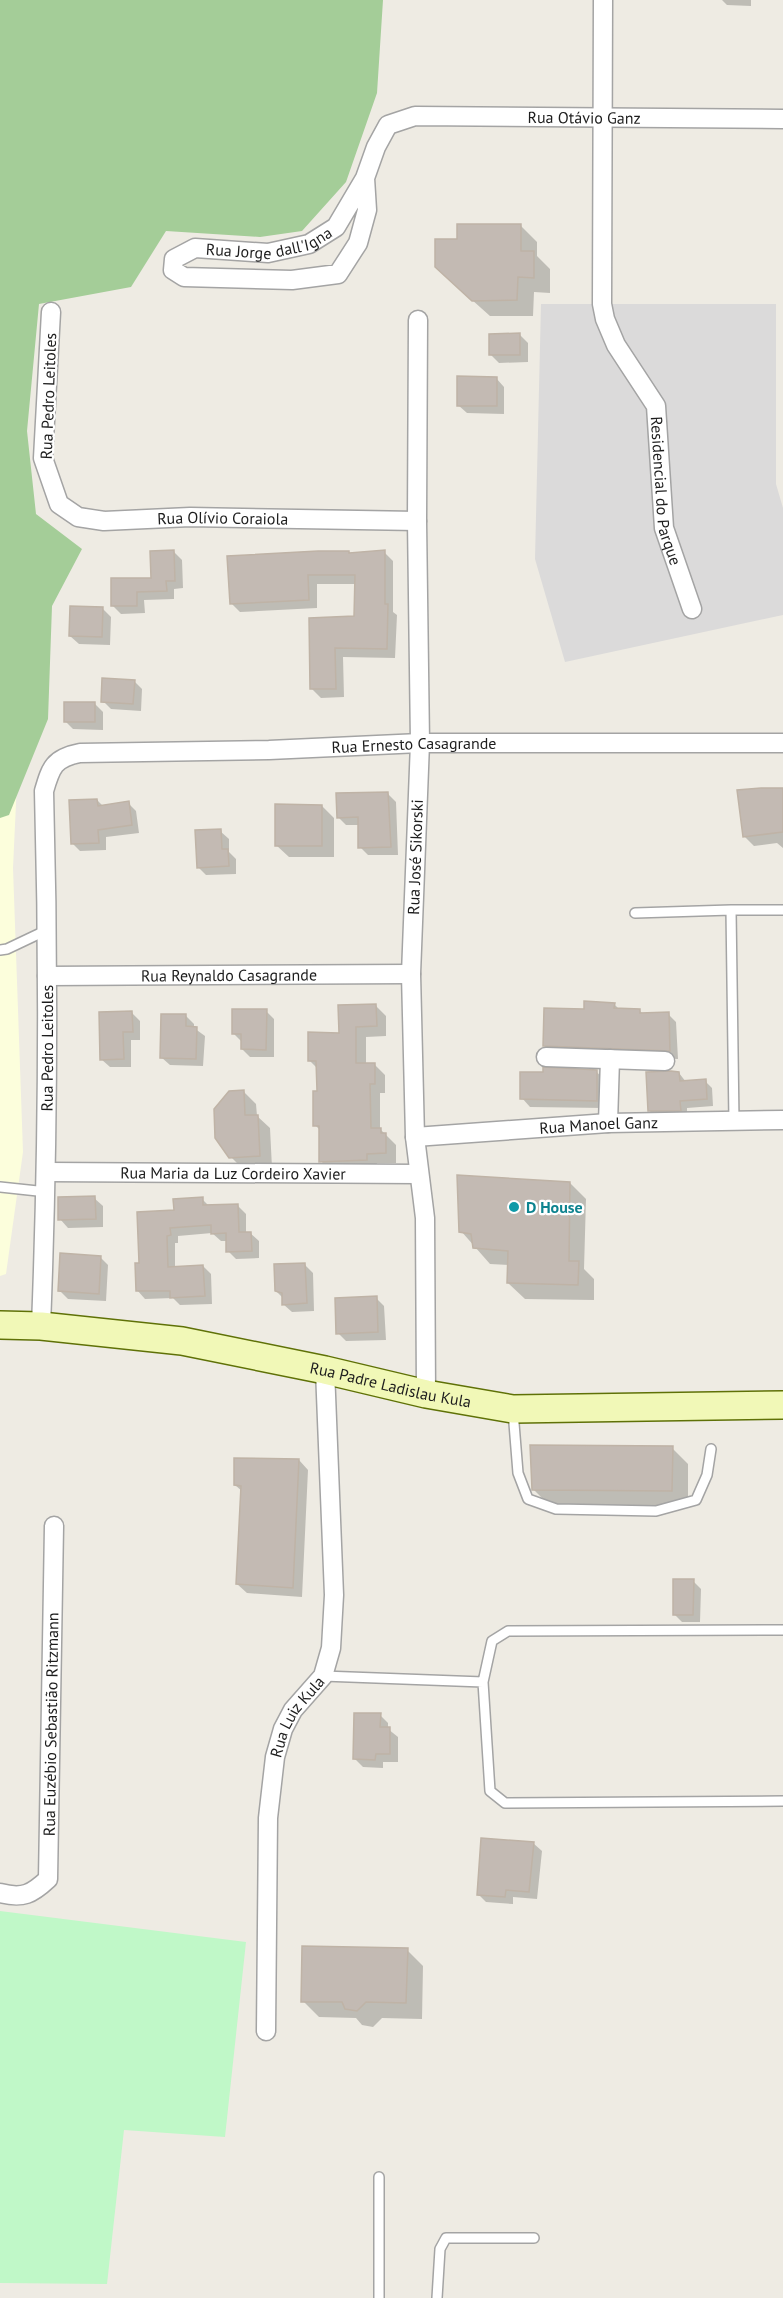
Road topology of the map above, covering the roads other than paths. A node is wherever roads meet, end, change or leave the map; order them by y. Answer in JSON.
{"nodes":[{"id":1,"x":603,"y":0,"type":"edge"},
{"id":2,"x":604,"y":117,"type":"junction"},
{"id":3,"x":783,"y":119,"type":"edge"},
{"id":4,"x":388,"y":125,"type":"joint"},
{"id":5,"x":365,"y":178,"type":"junction"},
{"id":6,"x":51,"y":312,"type":"dead end"},
{"id":7,"x":417,"y":320,"type":"dead end"},
{"id":8,"x":49,"y":480,"type":"joint"},
{"id":9,"x":417,"y":520,"type":"junction"},
{"id":10,"x":692,"y":609,"type":"dead end"},
{"id":11,"x":420,"y":743,"type":"junction"},
{"id":12,"x":783,"y":743,"type":"edge"},
{"id":13,"x":50,"y":772,"type":"joint"},
{"id":14,"x":731,"y":910,"type":"junction"},
{"id":15,"x":783,"y":910,"type":"edge"},
{"id":16,"x":635,"y":913,"type":"dead end"},
{"id":17,"x":48,"y":929,"type":"junction"},
{"id":18,"x":0,"y":950,"type":"edge"},
{"id":19,"x":411,"y":974,"type":"junction"},
{"id":20,"x":47,"y":976,"type":"junction"},
{"id":21,"x":546,"y":1058,"type":"dead end"},
{"id":22,"x":610,"y":1059,"type":"junction"},
{"id":23,"x":665,"y":1061,"type":"dead end"},
{"id":24,"x":783,"y":1120,"type":"edge"},
{"id":25,"x":734,"y":1121,"type":"junction"},
{"id":26,"x":608,"y":1123,"type":"junction"},
{"id":27,"x":415,"y":1137,"type":"junction"},
{"id":28,"x":47,"y":1172,"type":"junction"},
{"id":29,"x":418,"y":1174,"type":"junction"},
{"id":30,"x":0,"y":1187,"type":"edge"},
{"id":31,"x":47,"y":1192,"type":"junction"},
{"id":32,"x":0,"y":1325,"type":"edge"},
{"id":33,"x":41,"y":1326,"type":"junction"},
{"id":34,"x":325,"y":1370,"type":"junction"},
{"id":35,"x":426,"y":1394,"type":"junction"},
{"id":36,"x":783,"y":1405,"type":"edge"},
{"id":37,"x":513,"y":1409,"type":"junction"},
{"id":38,"x":711,"y":1449,"type":"dead end"},
{"id":39,"x":54,"y":1526,"type":"dead end"},
{"id":40,"x":783,"y":1630,"type":"edge"},
{"id":41,"x":323,"y":1677,"type":"junction"},
{"id":42,"x":483,"y":1682,"type":"junction"},
{"id":43,"x":783,"y":1802,"type":"edge"},
{"id":44,"x":5,"y":1895,"type":"edge"},
{"id":45,"x":266,"y":2031,"type":"dead end"},
{"id":46,"x":379,"y":2177,"type":"dead end"},
{"id":47,"x":534,"y":2238,"type":"dead end"},
{"id":48,"x":379,"y":2298,"type":"edge"},
{"id":49,"x":437,"y":2298,"type":"edge"}],
"edges":[{"from":1,"to":2,"type":"street","name":"Residencial do Parque"},
{"from":2,"to":3,"type":"street","name":"Rua Otávio Ganz"},
{"from":2,"to":4,"type":"street","name":"Rua Otávio Ganz"},
{"from":2,"to":10,"type":"street","name":"Residencial do Parque"},
{"from":4,"to":5,"type":"street","name":"Rua Jorge dall'Igna"},
{"from":5,"to":5,"type":"street","name":"Rua Jorge dall'Igna"},
{"from":6,"to":8,"type":"street","name":"Rua Pedro Leitoles"},
{"from":7,"to":9,"type":"street","name":"Rua José Sikorski"},
{"from":8,"to":9,"type":"street","name":"Rua Olívio Coraiola"},
{"from":9,"to":11,"type":"street","name":"Rua José Sikorski"},
{"from":11,"to":12,"type":"street","name":"Rua Ernesto Casagrande"},
{"from":11,"to":13,"type":"street","name":"Rua Ernesto Casagrande"},
{"from":11,"to":19,"type":"street","name":"Rua José Sikorski"},
{"from":13,"to":17,"type":"street","name":"Rua Pedro Leitoles"},
{"from":14,"to":15,"type":"lane"},
{"from":14,"to":16,"type":"lane"},
{"from":14,"to":25,"type":"lane"},
{"from":17,"to":18,"type":"lane"},
{"from":17,"to":20,"type":"street","name":"Rua Pedro Leitoles"},
{"from":19,"to":20,"type":"street","name":"Rua Reynaldo Casagrande"},
{"from":19,"to":27,"type":"street","name":"Rua José Sikorski"},
{"from":20,"to":28,"type":"street","name":"Rua Pedro Leitoles"},
{"from":21,"to":22,"type":"street"},
{"from":22,"to":23,"type":"street"},
{"from":22,"to":26,"type":"street"},
{"from":24,"to":25,"type":"street","name":"Rua Manoel Ganz"},
{"from":25,"to":26,"type":"street","name":"Rua Manoel Ganz"},
{"from":26,"to":27,"type":"street","name":"Rua Manoel Ganz"},
{"from":27,"to":29,"type":"street","name":"Rua José Sikorski"},
{"from":28,"to":29,"type":"street","name":"Rua Maria da Luz Cordeiro Xavier"},
{"from":28,"to":31,"type":"street","name":"Rua Pedro Leitoles"},
{"from":29,"to":35,"type":"street","name":"Rua José Sikorski"},
{"from":30,"to":31,"type":"lane"},
{"from":31,"to":33,"type":"street","name":"Rua Pedro Leitoles"},
{"from":32,"to":33,"type":"street","name":"Rua Padre Ladislau Kula"},
{"from":33,"to":34,"type":"street","name":"Rua Padre Ladislau Kula"},
{"from":34,"to":35,"type":"street","name":"Rua Padre Ladislau Kula"},
{"from":34,"to":41,"type":"street","name":"Rua Luiz Kula"},
{"from":35,"to":37,"type":"street","name":"Rua Padre Ladislau Kula"},
{"from":36,"to":37,"type":"street","name":"Rua Padre Ladislau Kula"},
{"from":37,"to":38,"type":"lane"},
{"from":39,"to":44,"type":"street","name":"Rua Euzébio Sebastião Ritzmann"},
{"from":40,"to":42,"type":"lane"},
{"from":41,"to":42,"type":"lane"},
{"from":41,"to":45,"type":"street","name":"Rua Luiz Kula"},
{"from":42,"to":43,"type":"lane"},
{"from":46,"to":48,"type":"lane"},
{"from":47,"to":49,"type":"lane"}]}
